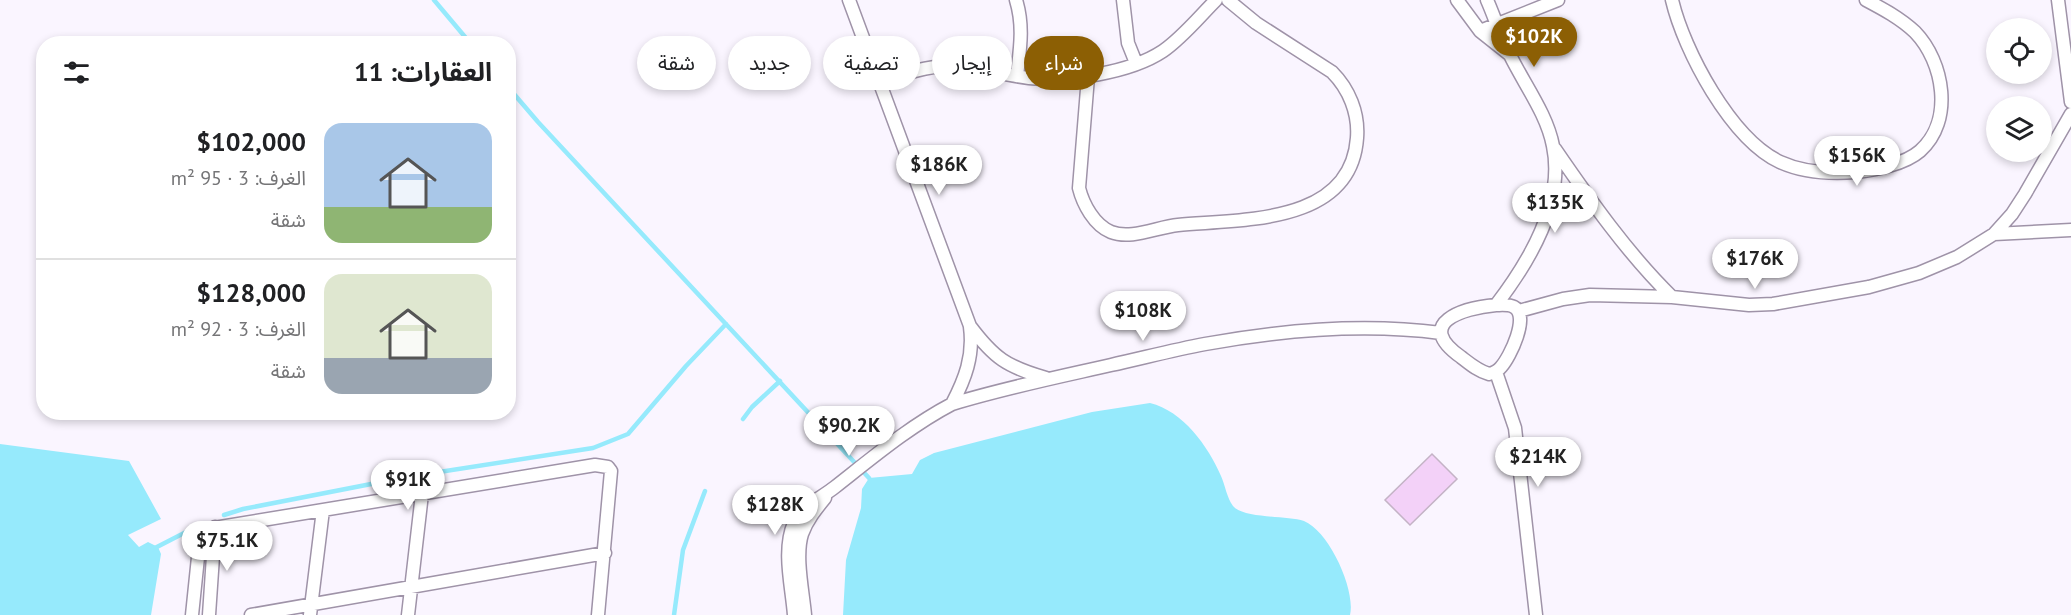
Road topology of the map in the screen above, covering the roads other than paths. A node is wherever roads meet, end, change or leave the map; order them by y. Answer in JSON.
{"nodes":[{"id":1,"x":849,"y":0,"type":"edge"},
{"id":2,"x":1016,"y":0,"type":"edge"},
{"id":3,"x":1123,"y":0,"type":"edge"},
{"id":4,"x":1216,"y":0,"type":"edge"},
{"id":5,"x":1228,"y":0,"type":"edge"},
{"id":6,"x":1456,"y":0,"type":"edge"},
{"id":7,"x":1487,"y":0,"type":"edge"},
{"id":8,"x":1558,"y":0,"type":"edge"},
{"id":9,"x":1672,"y":0,"type":"edge"},
{"id":10,"x":1866,"y":0,"type":"edge"},
{"id":11,"x":2058,"y":0,"type":"edge"},
{"id":12,"x":1497,"y":23,"type":"junction"},
{"id":13,"x":1480,"y":31,"type":"junction"},
{"id":14,"x":863,"y":36,"type":"edge"},
{"id":15,"x":1509,"y":54,"type":"junction"},
{"id":16,"x":1136,"y":63,"type":"junction"},
{"id":17,"x":920,"y":71,"type":"edge"},
{"id":18,"x":1104,"y":72,"type":"edge"},
{"id":19,"x":1017,"y":76,"type":"junction"},
{"id":20,"x":1024,"y":76,"type":"edge"},
{"id":21,"x":884,"y":90,"type":"edge"},
{"id":22,"x":1087,"y":90,"type":"edge"},
{"id":23,"x":2071,"y":102,"type":"edge"},
{"id":24,"x":2071,"y":114,"type":"edge"},
{"id":25,"x":1553,"y":145,"type":"junction"},
{"id":26,"x":2071,"y":230,"type":"edge"},
{"id":27,"x":1994,"y":234,"type":"junction"},
{"id":28,"x":1672,"y":297,"type":"junction"},
{"id":29,"x":1496,"y":305,"type":"junction"},
{"id":30,"x":1519,"y":311,"type":"junction"},
{"id":31,"x":970,"y":326,"type":"junction"},
{"id":32,"x":1441,"y":333,"type":"junction"},
{"id":33,"x":1496,"y":372,"type":"junction"},
{"id":34,"x":1047,"y":379,"type":"junction"},
{"id":35,"x":952,"y":404,"type":"junction"},
{"id":36,"x":831,"y":490,"type":"junction"},
{"id":37,"x":423,"y":494,"type":"junction"},
{"id":38,"x":323,"y":510,"type":"junction"},
{"id":39,"x":215,"y":527,"type":"junction"},
{"id":40,"x":605,"y":553,"type":"junction"},
{"id":41,"x":412,"y":586,"type":"junction"},
{"id":42,"x":311,"y":610,"type":"edge"},
{"id":43,"x":192,"y":615,"type":"edge"},
{"id":44,"x":209,"y":615,"type":"edge"},
{"id":45,"x":251,"y":615,"type":"edge"},
{"id":46,"x":408,"y":615,"type":"edge"},
{"id":47,"x":598,"y":615,"type":"edge"},
{"id":48,"x":794,"y":615,"type":"edge"},
{"id":49,"x":805,"y":615,"type":"edge"},
{"id":50,"x":1536,"y":615,"type":"edge"}],
"edges":[{"from":1,"to":14,"type":"street"},
{"from":2,"to":19,"type":"street"},
{"from":3,"to":16,"type":"street"},
{"from":4,"to":16,"type":"street"},
{"from":5,"to":22,"type":"street"},
{"from":6,"to":13,"type":"street"},
{"from":7,"to":12,"type":"street"},
{"from":8,"to":12,"type":"street"},
{"from":9,"to":10,"type":"street"},
{"from":11,"to":23,"type":"street"},
{"from":12,"to":13,"type":"street"},
{"from":12,"to":15,"type":"street"},
{"from":13,"to":15,"type":"street"},
{"from":15,"to":25,"type":"street"},
{"from":16,"to":18,"type":"street"},
{"from":17,"to":19,"type":"street"},
{"from":19,"to":20,"type":"street"},
{"from":21,"to":31,"type":"street"},
{"from":24,"to":27,"type":"street"},
{"from":25,"to":28,"type":"street"},
{"from":25,"to":29,"type":"street"},
{"from":26,"to":27,"type":"street"},
{"from":27,"to":28,"type":"street"},
{"from":28,"to":30,"type":"street"},
{"from":29,"to":30,"type":"street"},
{"from":29,"to":32,"type":"street"},
{"from":30,"to":33,"type":"street"},
{"from":31,"to":34,"type":"street"},
{"from":31,"to":35,"type":"street"},
{"from":32,"to":33,"type":"street"},
{"from":32,"to":34,"type":"street"},
{"from":33,"to":50,"type":"street"},
{"from":34,"to":35,"type":"street"},
{"from":35,"to":36,"type":"street"},
{"from":36,"to":48,"type":"street"},
{"from":36,"to":49,"type":"street"},
{"from":37,"to":38,"type":"street"},
{"from":37,"to":40,"type":"street"},
{"from":37,"to":41,"type":"street"},
{"from":38,"to":39,"type":"street"},
{"from":38,"to":42,"type":"street"},
{"from":39,"to":43,"type":"street"},
{"from":39,"to":44,"type":"street"},
{"from":40,"to":41,"type":"street"},
{"from":40,"to":47,"type":"street"},
{"from":41,"to":42,"type":"street"},
{"from":41,"to":46,"type":"street"},
{"from":42,"to":45,"type":"street"}]}
